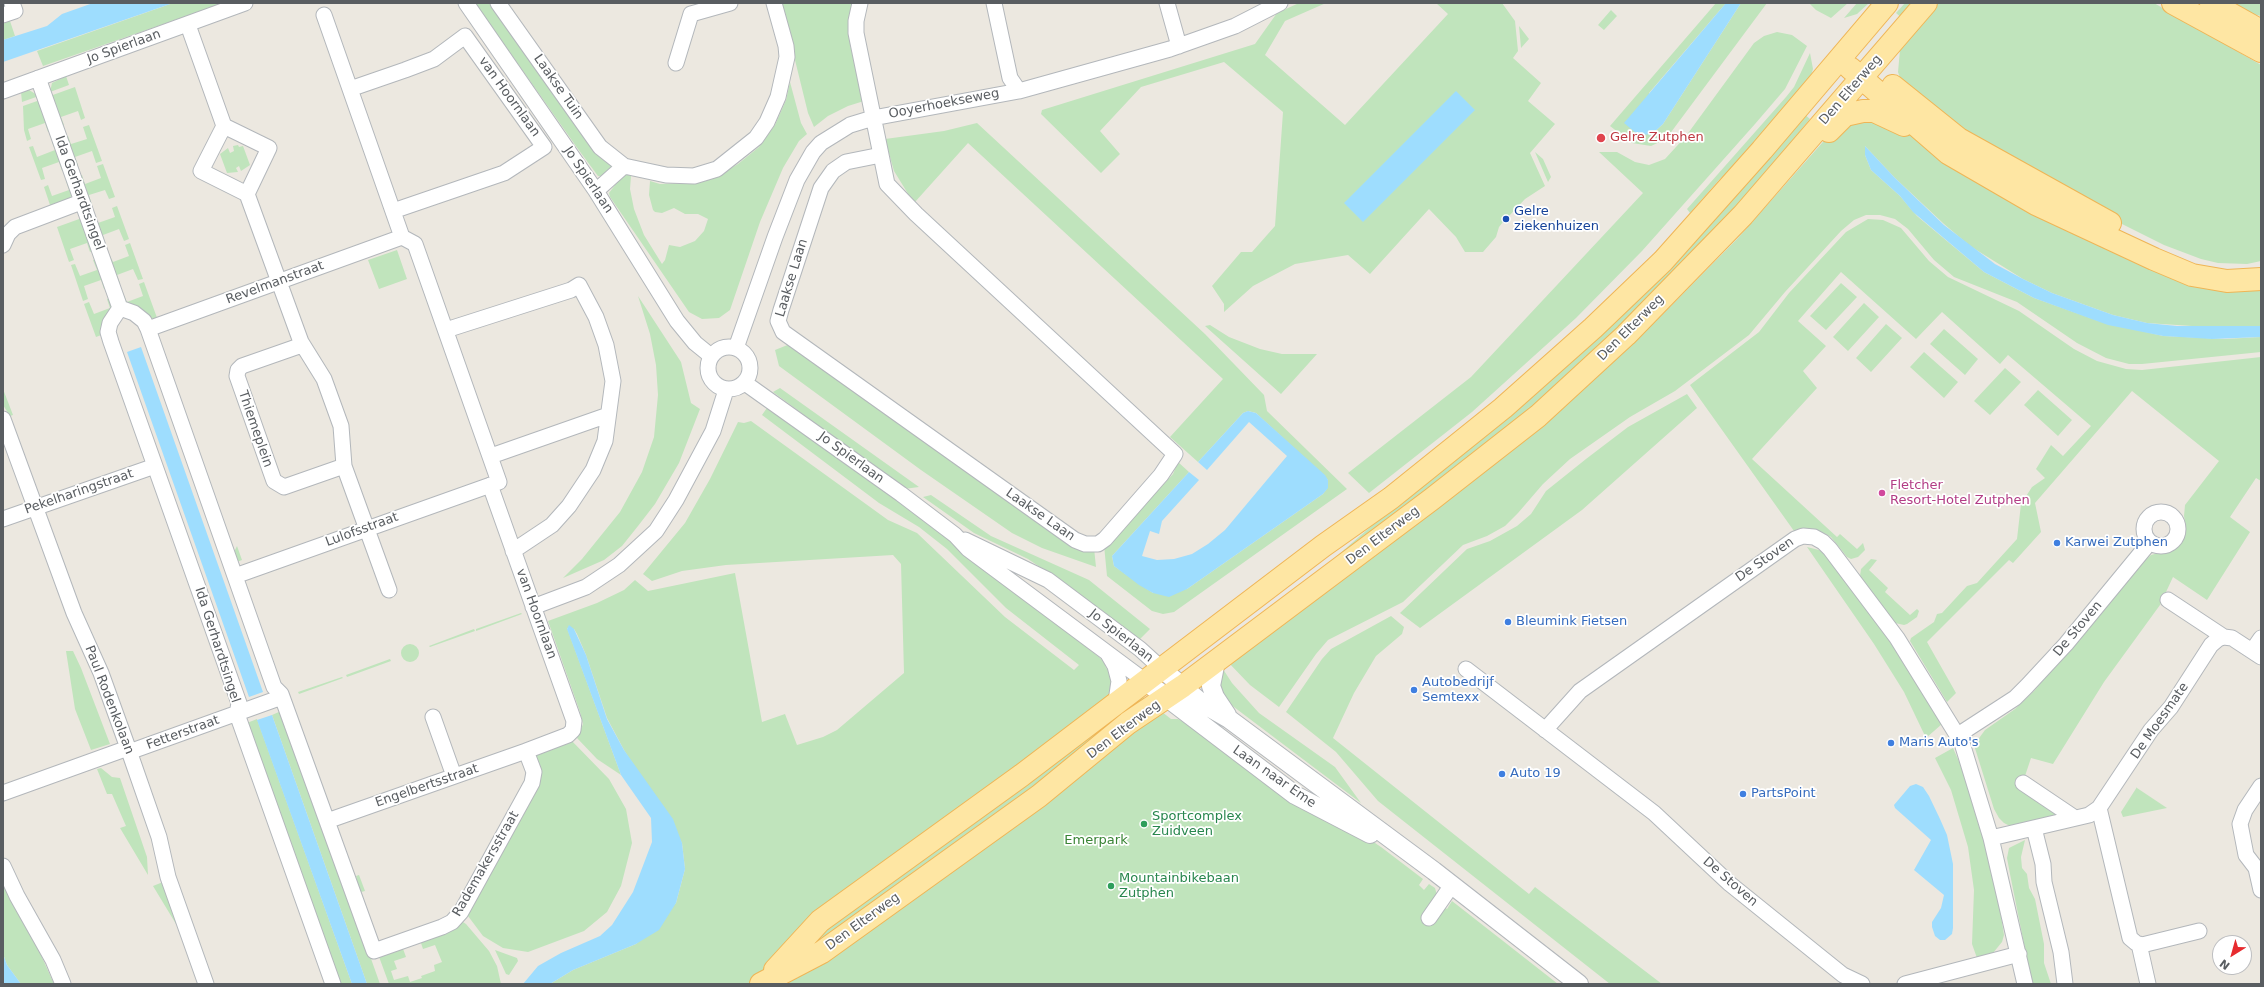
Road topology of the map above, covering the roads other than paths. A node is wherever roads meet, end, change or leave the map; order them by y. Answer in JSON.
{"nodes":[{"id":1,"x":245,"y":3,"type":"edge"},
{"id":2,"x":466,"y":3,"type":"edge"},
{"id":3,"x":498,"y":3,"type":"edge"},
{"id":4,"x":730,"y":3,"type":"edge"},
{"id":5,"x":774,"y":3,"type":"edge"},
{"id":6,"x":860,"y":3,"type":"edge"},
{"id":7,"x":994,"y":3,"type":"edge"},
{"id":8,"x":1167,"y":3,"type":"edge"},
{"id":9,"x":1280,"y":3,"type":"edge"},
{"id":10,"x":1887,"y":3,"type":"edge"},
{"id":11,"x":2173,"y":3,"type":"edge"},
{"id":12,"x":2214,"y":5,"type":"edge"},
{"id":13,"x":1919,"y":10,"type":"edge"},
{"id":14,"x":324,"y":15,"type":"dead end"},
{"id":15,"x":2261,"y":22,"type":"edge"},
{"id":16,"x":188,"y":25,"type":"junction"},
{"id":17,"x":2258,"y":45,"type":"edge"},
{"id":18,"x":1179,"y":46,"type":"junction"},
{"id":19,"x":1844,"y":54,"type":"junction"},
{"id":20,"x":676,"y":63,"type":"dead end"},
{"id":21,"x":1866,"y":72,"type":"junction"},
{"id":22,"x":38,"y":78,"type":"junction"},
{"id":23,"x":350,"y":89,"type":"junction"},
{"id":24,"x":3,"y":90,"type":"edge"},
{"id":25,"x":1019,"y":90,"type":"junction"},
{"id":26,"x":1915,"y":105,"type":"junction"},
{"id":27,"x":873,"y":118,"type":"junction"},
{"id":28,"x":224,"y":126,"type":"junction"},
{"id":29,"x":1932,"y":140,"type":"junction"},
{"id":30,"x":880,"y":155,"type":"junction"},
{"id":31,"x":624,"y":166,"type":"junction"},
{"id":32,"x":596,"y":191,"type":"junction"},
{"id":33,"x":247,"y":194,"type":"junction"},
{"id":34,"x":81,"y":202,"type":"junction"},
{"id":35,"x":393,"y":211,"type":"junction"},
{"id":36,"x":402,"y":237,"type":"junction"},
{"id":37,"x":3,"y":245,"type":"edge"},
{"id":38,"x":2261,"y":266,"type":"edge"},
{"id":39,"x":2261,"y":279,"type":"edge"},
{"id":40,"x":279,"y":282,"type":"junction"},
{"id":41,"x":120,"y":308,"type":"junction"},
{"id":42,"x":148,"y":329,"type":"junction"},
{"id":43,"x":446,"y":330,"type":"junction"},
{"id":44,"x":1626,"y":336,"type":"junction"},
{"id":45,"x":302,"y":345,"type":"junction"},
{"id":46,"x":736,"y":348,"type":"junction"},
{"id":47,"x":711,"y":356,"type":"junction"},
{"id":48,"x":745,"y":383,"type":"junction"},
{"id":49,"x":726,"y":390,"type":"junction"},
{"id":50,"x":608,"y":415,"type":"junction"},
{"id":51,"x":3,"y":419,"type":"edge"},
{"id":52,"x":491,"y":456,"type":"junction"},
{"id":53,"x":155,"y":466,"type":"junction"},
{"id":54,"x":344,"y":466,"type":"junction"},
{"id":55,"x":490,"y":485,"type":"junction"},
{"id":56,"x":36,"y":507,"type":"junction"},
{"id":57,"x":3,"y":519,"type":"edge"},
{"id":58,"x":366,"y":528,"type":"junction"},
{"id":59,"x":955,"y":535,"type":"junction"},
{"id":60,"x":2150,"y":542,"type":"dead end"},
{"id":61,"x":513,"y":551,"type":"junction"},
{"id":62,"x":235,"y":576,"type":"junction"},
{"id":63,"x":389,"y":590,"type":"dead end"},
{"id":64,"x":2168,"y":600,"type":"dead end"},
{"id":65,"x":533,"y":607,"type":"junction"},
{"id":66,"x":2224,"y":637,"type":"junction"},
{"id":67,"x":2261,"y":638,"type":"edge"},
{"id":68,"x":1104,"y":649,"type":"junction"},
{"id":69,"x":2257,"y":654,"type":"edge"},
{"id":70,"x":1216,"y":661,"type":"junction"},
{"id":71,"x":1466,"y":669,"type":"dead end"},
{"id":72,"x":1153,"y":675,"type":"junction"},
{"id":73,"x":1175,"y":692,"type":"junction"},
{"id":74,"x":276,"y":699,"type":"junction"},
{"id":75,"x":1116,"y":702,"type":"junction"},
{"id":76,"x":244,"y":711,"type":"junction"},
{"id":77,"x":433,"y":717,"type":"dead end"},
{"id":78,"x":1229,"y":719,"type":"junction"},
{"id":79,"x":1545,"y":730,"type":"junction"},
{"id":80,"x":1958,"y":736,"type":"junction"},
{"id":81,"x":129,"y":750,"type":"junction"},
{"id":82,"x":526,"y":751,"type":"junction"},
{"id":83,"x":454,"y":776,"type":"junction"},
{"id":84,"x":2023,"y":783,"type":"dead end"},
{"id":85,"x":2261,"y":786,"type":"edge"},
{"id":86,"x":3,"y":793,"type":"edge"},
{"id":87,"x":2100,"y":808,"type":"junction"},
{"id":88,"x":2075,"y":818,"type":"junction"},
{"id":89,"x":327,"y":821,"type":"junction"},
{"id":90,"x":2034,"y":828,"type":"junction"},
{"id":91,"x":1991,"y":838,"type":"junction"},
{"id":92,"x":3,"y":866,"type":"edge"},
{"id":93,"x":1450,"y":889,"type":"junction"},
{"id":94,"x":2261,"y":890,"type":"edge"},
{"id":95,"x":1429,"y":918,"type":"dead end"},
{"id":96,"x":2199,"y":931,"type":"dead end"},
{"id":97,"x":2139,"y":944,"type":"junction"},
{"id":98,"x":2019,"y":954,"type":"junction"},
{"id":99,"x":763,"y":982,"type":"edge"},
{"id":100,"x":63,"y":984,"type":"edge"},
{"id":101,"x":206,"y":984,"type":"edge"},
{"id":102,"x":333,"y":984,"type":"edge"},
{"id":103,"x":1579,"y":984,"type":"edge"},
{"id":104,"x":1862,"y":984,"type":"edge"},
{"id":105,"x":1905,"y":984,"type":"edge"},
{"id":106,"x":2025,"y":984,"type":"edge"},
{"id":107,"x":2065,"y":984,"type":"edge"},
{"id":108,"x":2148,"y":984,"type":"edge"}],
"edges":[{"from":1,"to":16,"type":"street","name":"Jo Spierlaan"},
{"from":2,"to":32,"type":"street","name":"Jo Spierlaan"},
{"from":3,"to":31,"type":"street","name":"Laakse Tuin"},
{"from":4,"to":20,"type":"street"},
{"from":5,"to":31,"type":"street","name":"Laakse Tuin"},
{"from":6,"to":27,"type":"street","name":"Laakse Laan"},
{"from":7,"to":25,"type":"street"},
{"from":8,"to":18,"type":"street"},
{"from":9,"to":18,"type":"street","name":"Ooyerhoekseweg"},
{"from":10,"to":19,"type":"main road","name":"Den Elterweg"},
{"from":11,"to":17,"type":"main road"},
{"from":12,"to":15,"type":"main road"},
{"from":12,"to":17,"type":"main road"},
{"from":13,"to":21,"type":"main road","name":"Den Elterweg"},
{"from":13,"to":26,"type":"main road"},
{"from":14,"to":23,"type":"street"},
{"from":16,"to":22,"type":"street","name":"Jo Spierlaan"},
{"from":16,"to":28,"type":"street"},
{"from":18,"to":25,"type":"street","name":"Ooyerhoekseweg"},
{"from":19,"to":21,"type":"main road"},
{"from":19,"to":72,"type":"main road","name":"Den Elterweg"},
{"from":21,"to":26,"type":"main road"},
{"from":21,"to":29,"type":"main road"},
{"from":21,"to":44,"type":"main road","name":"Den Elterweg"},
{"from":22,"to":24,"type":"street","name":"Jo Spierlaan"},
{"from":22,"to":34,"type":"street","name":"Ida Gerhardtsingel"},
{"from":23,"to":35,"type":"street"},
{"from":23,"to":35,"type":"street","name":"van Hoornlaan"},
{"from":25,"to":27,"type":"street","name":"Ooyerhoekseweg"},
{"from":26,"to":38,"type":"main road"},
{"from":27,"to":30,"type":"street","name":"Laakse Laan"},
{"from":27,"to":46,"type":"street","name":"Ooyerhoekseweg"},
{"from":28,"to":33,"type":"street"},
{"from":28,"to":33,"type":"street"},
{"from":29,"to":39,"type":"main road"},
{"from":29,"to":44,"type":"main road"},
{"from":30,"to":30,"type":"street","name":"Laakse Laan"},
{"from":31,"to":32,"type":"street"},
{"from":32,"to":47,"type":"street","name":"Jo Spierlaan"},
{"from":33,"to":40,"type":"street"},
{"from":34,"to":37,"type":"street"},
{"from":34,"to":41,"type":"street","name":"Ida Gerhardtsingel"},
{"from":35,"to":36,"type":"street"},
{"from":36,"to":40,"type":"street","name":"Revelmanstraat"},
{"from":36,"to":43,"type":"street"},
{"from":40,"to":42,"type":"street","name":"Revelmanstraat"},
{"from":40,"to":45,"type":"street"},
{"from":41,"to":42,"type":"street"},
{"from":41,"to":53,"type":"street","name":"Ida Gerhardtsingel"},
{"from":42,"to":62,"type":"street"},
{"from":43,"to":50,"type":"street"},
{"from":43,"to":52,"type":"street"},
{"from":44,"to":70,"type":"main road","name":"Den Elterweg"},
{"from":45,"to":54,"type":"street"},
{"from":45,"to":54,"type":"street","name":"Thiemeplein"},
{"from":46,"to":47,"type":"street"},
{"from":46,"to":48,"type":"street"},
{"from":47,"to":49,"type":"street"},
{"from":48,"to":49,"type":"street"},
{"from":48,"to":59,"type":"street","name":"Jo Spierlaan"},
{"from":49,"to":65,"type":"street"},
{"from":50,"to":52,"type":"street"},
{"from":50,"to":61,"type":"street"},
{"from":51,"to":56,"type":"street","name":"Paul Rodenkolaan"},
{"from":52,"to":55,"type":"street"},
{"from":53,"to":56,"type":"street","name":"Pekelharingstraat"},
{"from":53,"to":76,"type":"street","name":"Ida Gerhardtsingel"},
{"from":54,"to":58,"type":"street"},
{"from":55,"to":58,"type":"street","name":"Lulofsstraat"},
{"from":55,"to":61,"type":"street","name":"van Hoornlaan"},
{"from":56,"to":57,"type":"street","name":"Pekelharingstraat"},
{"from":56,"to":81,"type":"street","name":"Paul Rodenkolaan"},
{"from":58,"to":62,"type":"street","name":"Lulofsstraat"},
{"from":58,"to":63,"type":"street"},
{"from":59,"to":68,"type":"street","name":"Jo Spierlaan"},
{"from":59,"to":72,"type":"street","name":"Jo Spierlaan"},
{"from":60,"to":80,"type":"street","name":"De Stoven"},
{"from":61,"to":65,"type":"street","name":"van Hoornlaan"},
{"from":62,"to":74,"type":"street"},
{"from":64,"to":66,"type":"street"},
{"from":65,"to":82,"type":"street","name":"van Hoornlaan"},
{"from":66,"to":69,"type":"street"},
{"from":66,"to":87,"type":"street","name":"De Moesmate"},
{"from":67,"to":69,"type":"street"},
{"from":68,"to":72,"type":"street","name":"Jo Spierlaan"},
{"from":68,"to":75,"type":"street","name":"Jo Spierlaan"},
{"from":70,"to":73,"type":"main road","name":"Den Elterweg"},
{"from":70,"to":78,"type":"street","name":"Laan naar Eme"},
{"from":71,"to":79,"type":"street","name":"De Stoven"},
{"from":72,"to":73,"type":"street","name":"Laan naar Eme"},
{"from":72,"to":75,"type":"main road","name":"Den Elterweg"},
{"from":73,"to":78,"type":"street","name":"Laan naar Eme"},
{"from":73,"to":93,"type":"street","name":"Laan naar Eme"},
{"from":73,"to":99,"type":"main road","name":"Den Elterweg"},
{"from":74,"to":76,"type":"street","name":"Fetterstraat"},
{"from":74,"to":89,"type":"street"},
{"from":75,"to":99,"type":"main road","name":"Den Elterweg"},
{"from":76,"to":81,"type":"street","name":"Fetterstraat"},
{"from":76,"to":102,"type":"street","name":"Ida Gerhardtsingel"},
{"from":77,"to":83,"type":"street"},
{"from":78,"to":93,"type":"street","name":"Laan naar Eme"},
{"from":79,"to":80,"type":"street","name":"De Stoven"},
{"from":79,"to":104,"type":"street","name":"De Stoven"},
{"from":80,"to":91,"type":"street","name":"De Stoven"},
{"from":81,"to":86,"type":"street","name":"Fetterstraat"},
{"from":81,"to":101,"type":"street","name":"Paul Rodenkolaan"},
{"from":82,"to":83,"type":"street","name":"Engelbertsstraat"},
{"from":82,"to":89,"type":"street","name":"Rademakersstraat"},
{"from":83,"to":89,"type":"street","name":"Engelbertsstraat"},
{"from":84,"to":88,"type":"street"},
{"from":85,"to":94,"type":"street"},
{"from":87,"to":88,"type":"street"},
{"from":87,"to":97,"type":"street"},
{"from":88,"to":90,"type":"street"},
{"from":90,"to":91,"type":"street"},
{"from":90,"to":107,"type":"street"},
{"from":91,"to":98,"type":"street","name":"De Stoven"},
{"from":92,"to":100,"type":"street"},
{"from":93,"to":95,"type":"street"},
{"from":93,"to":103,"type":"street","name":"Laan naar Eme"},
{"from":96,"to":97,"type":"street"},
{"from":97,"to":108,"type":"street"},
{"from":98,"to":105,"type":"street"},
{"from":98,"to":106,"type":"street","name":"De Stoven"}]}
